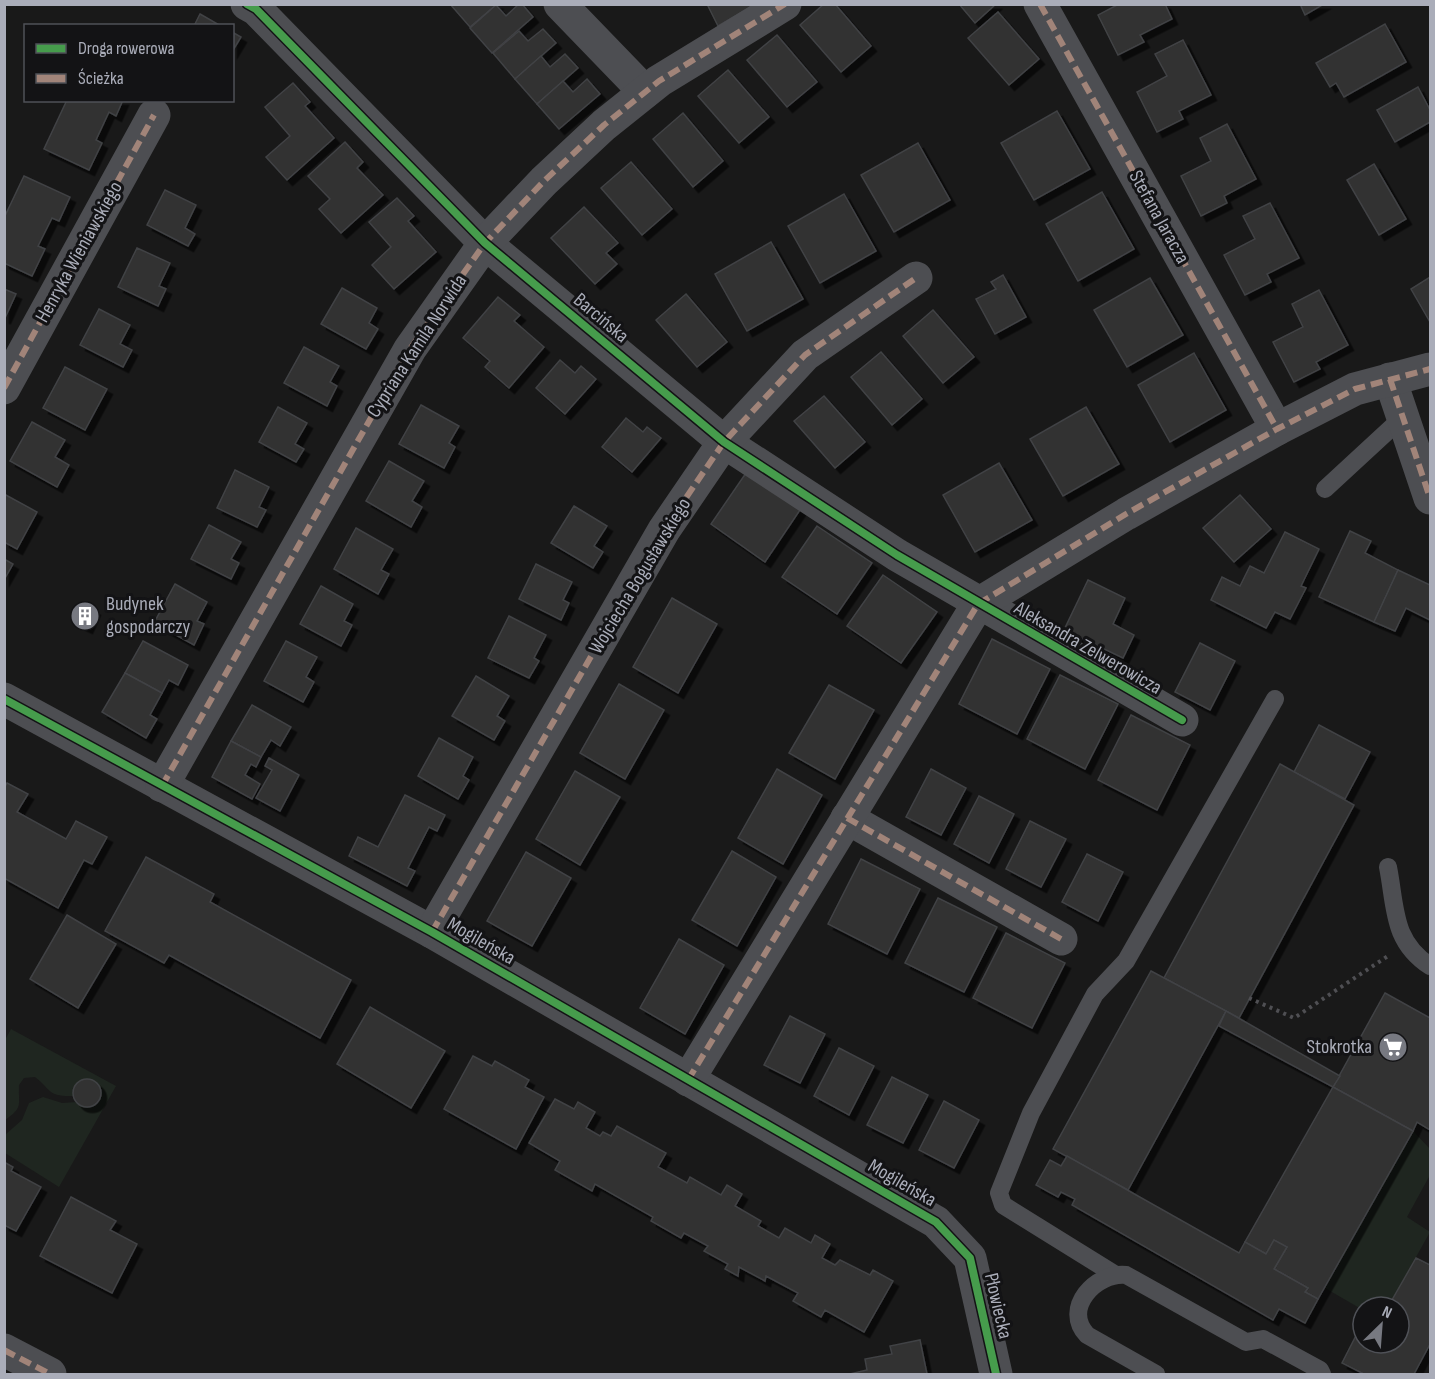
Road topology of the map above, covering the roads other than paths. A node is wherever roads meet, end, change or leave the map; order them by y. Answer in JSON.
{"nodes":[{"id":1,"x":247,"y":4,"type":"edge"},
{"id":2,"x":560,"y":4,"type":"edge"},
{"id":3,"x":785,"y":4,"type":"edge"},
{"id":4,"x":1040,"y":4,"type":"edge"},
{"id":5,"x":645,"y":92,"type":"junction"},
{"id":6,"x":154,"y":115,"type":"dead end"},
{"id":7,"x":485,"y":243,"type":"junction"},
{"id":8,"x":916,"y":278,"type":"dead end"},
{"id":9,"x":1431,"y":369,"type":"edge"},
{"id":10,"x":1390,"y":380,"type":"junction"},
{"id":11,"x":4,"y":388,"type":"edge"},
{"id":12,"x":1403,"y":417,"type":"junction"},
{"id":13,"x":1277,"y":429,"type":"junction"},
{"id":14,"x":724,"y":442,"type":"junction"},
{"id":15,"x":1325,"y":489,"type":"dead end"},
{"id":16,"x":1431,"y":498,"type":"edge"},
{"id":17,"x":978,"y":604,"type":"junction"},
{"id":18,"x":4,"y":699,"type":"edge"},
{"id":19,"x":1275,"y":699,"type":"dead end"},
{"id":20,"x":1182,"y":720,"type":"dead end"},
{"id":21,"x":162,"y":786,"type":"junction"},
{"id":22,"x":847,"y":818,"type":"junction"},
{"id":23,"x":1388,"y":867,"type":"dead end"},
{"id":24,"x":432,"y":932,"type":"junction"},
{"id":25,"x":1061,"y":939,"type":"dead end"},
{"id":26,"x":1431,"y":966,"type":"edge"},
{"id":27,"x":688,"y":1080,"type":"junction"},
{"id":28,"x":936,"y":1222,"type":"joint"},
{"id":29,"x":1114,"y":1274,"type":"junction"},
{"id":30,"x":4,"y":1350,"type":"edge"},
{"id":31,"x":50,"y":1374,"type":"edge"},
{"id":32,"x":996,"y":1374,"type":"edge"},
{"id":33,"x":1156,"y":1374,"type":"edge"},
{"id":34,"x":1322,"y":1374,"type":"edge"}],
"edges":[{"from":1,"to":7,"type":"street","name":"Barcińska"},
{"from":2,"to":5,"type":"street"},
{"from":3,"to":5,"type":"street","name":"Cypriana Kamila Norwida"},
{"from":4,"to":13,"type":"street","name":"Stefana Jaracza"},
{"from":5,"to":7,"type":"street","name":"Cypriana Kamila Norwida"},
{"from":6,"to":11,"type":"street","name":"Henryka Wieniawskiego"},
{"from":7,"to":14,"type":"street","name":"Barcińska"},
{"from":7,"to":21,"type":"street","name":"Cypriana Kamila Norwida"},
{"from":8,"to":14,"type":"street","name":"Wojciecha Bogusławskiego"},
{"from":9,"to":10,"type":"street","name":"Aleksandra Zelwerowicza"},
{"from":10,"to":12,"type":"street"},
{"from":10,"to":13,"type":"street","name":"Aleksandra Zelwerowicza"},
{"from":12,"to":15,"type":"lane"},
{"from":12,"to":16,"type":"street"},
{"from":13,"to":17,"type":"street","name":"Aleksandra Zelwerowicza"},
{"from":14,"to":17,"type":"street","name":"Barcińska"},
{"from":14,"to":24,"type":"street","name":"Wojciecha Bogusławskiego"},
{"from":17,"to":20,"type":"street","name":"Aleksandra Zelwerowicza"},
{"from":17,"to":22,"type":"street","name":"Aleksandra Zelwerowicza"},
{"from":18,"to":21,"type":"street","name":"Mogileńska"},
{"from":19,"to":29,"type":"lane"},
{"from":21,"to":24,"type":"street","name":"Mogileńska"},
{"from":22,"to":25,"type":"street"},
{"from":22,"to":27,"type":"street","name":"Aleksandra Zelwerowicza"},
{"from":23,"to":26,"type":"lane"},
{"from":24,"to":27,"type":"street","name":"Mogileńska"},
{"from":27,"to":28,"type":"street","name":"Mogileńska"},
{"from":28,"to":32,"type":"street","name":"Płowiecka"},
{"from":29,"to":33,"type":"lane"},
{"from":29,"to":34,"type":"lane"},
{"from":30,"to":31,"type":"street"}]}
